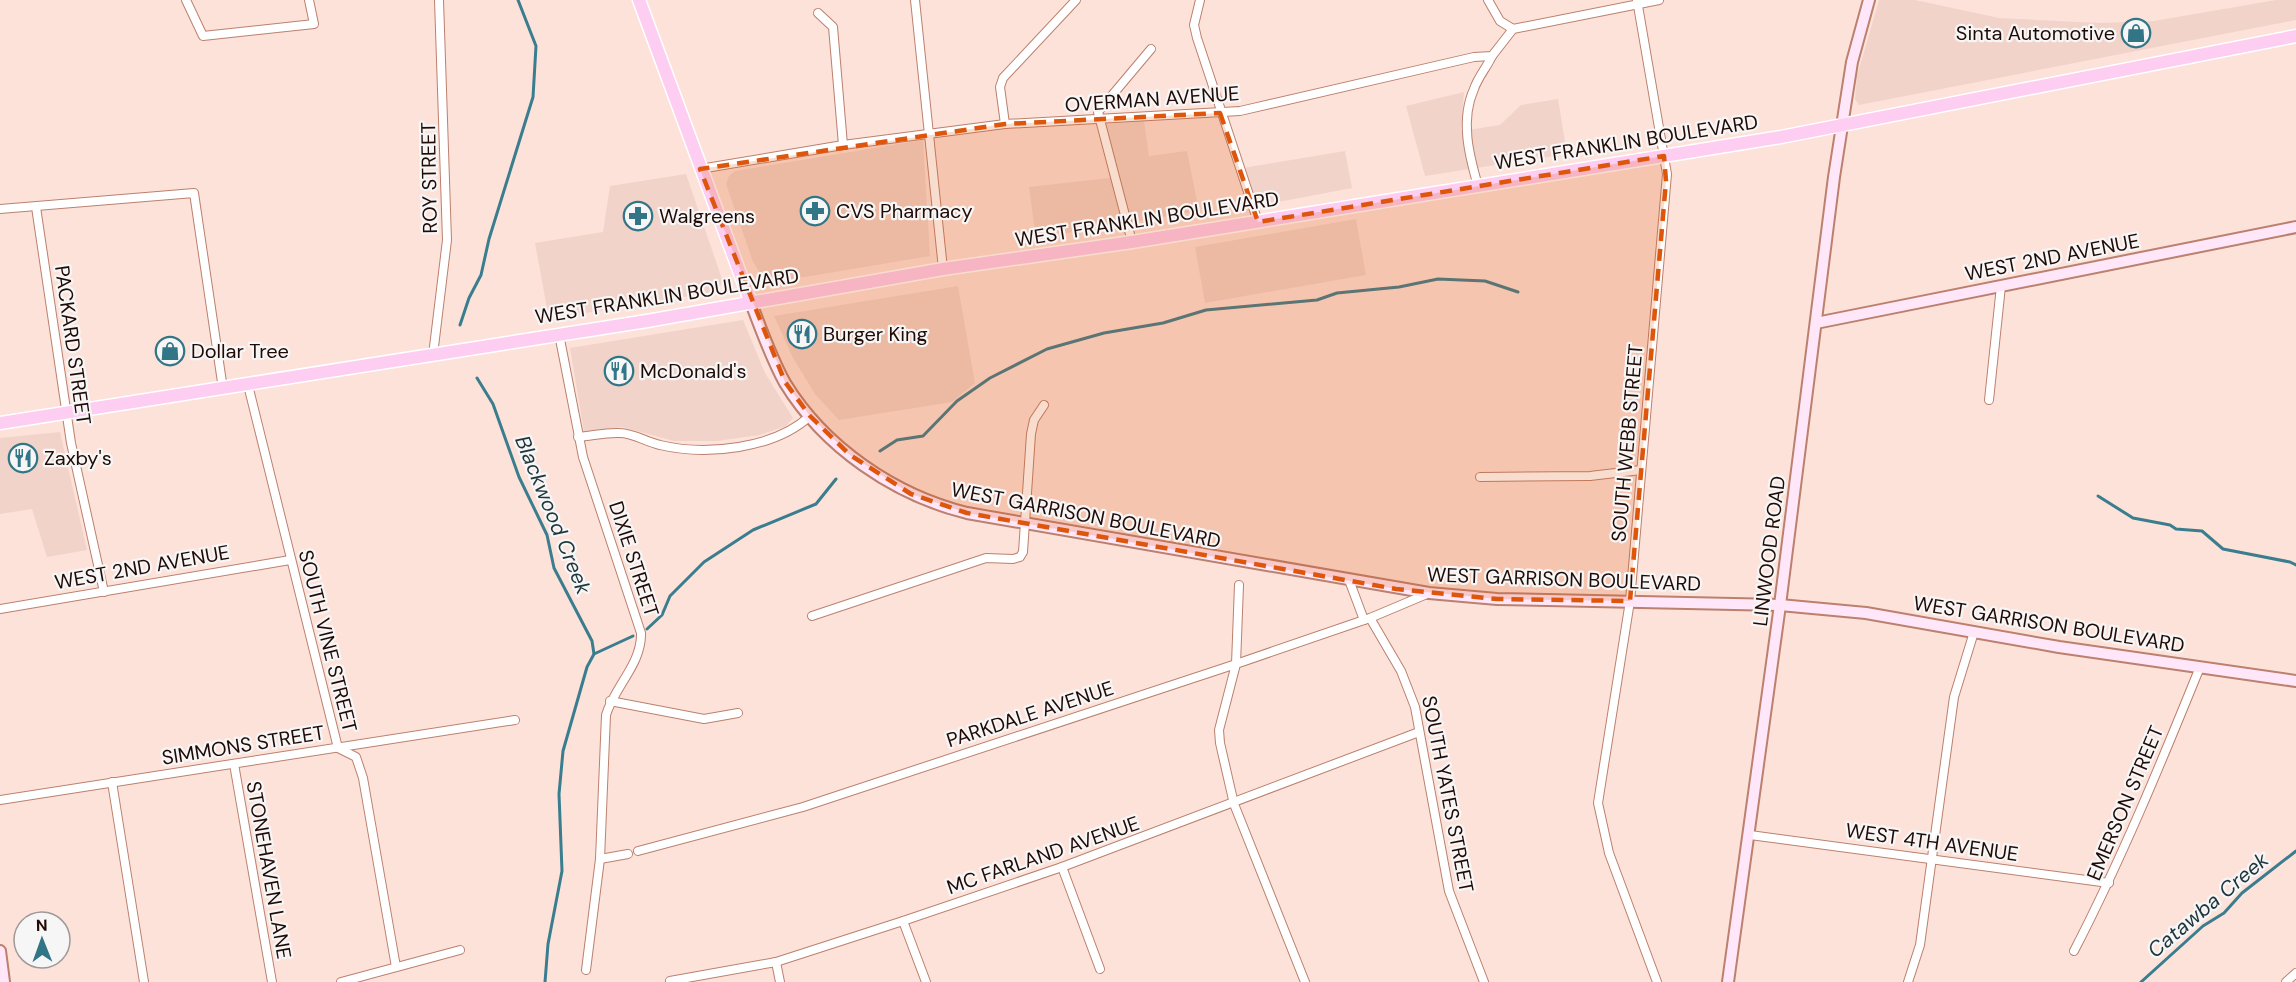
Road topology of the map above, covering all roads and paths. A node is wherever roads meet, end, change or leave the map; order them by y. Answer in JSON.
{"nodes":[{"id":1,"x":186,"y":0,"type":"edge"},
{"id":2,"x":309,"y":0,"type":"edge"},
{"id":3,"x":439,"y":0,"type":"edge"},
{"id":4,"x":639,"y":0,"type":"edge"},
{"id":5,"x":915,"y":0,"type":"edge"},
{"id":6,"x":1076,"y":0,"type":"edge"},
{"id":7,"x":1200,"y":0,"type":"edge"},
{"id":8,"x":1488,"y":0,"type":"edge"},
{"id":9,"x":1659,"y":0,"type":"edge"},
{"id":10,"x":1869,"y":0,"type":"edge"},
{"id":11,"x":1637,"y":2,"type":"edge"},
{"id":12,"x":818,"y":13,"type":"dead end"},
{"id":13,"x":1513,"y":29,"type":"junction"},
{"id":14,"x":2296,"y":36,"type":"edge"},
{"id":15,"x":1151,"y":49,"type":"dead end"},
{"id":16,"x":1492,"y":56,"type":"junction"},
{"id":17,"x":1220,"y":113,"type":"junction"},
{"id":18,"x":1099,"y":120,"type":"junction"},
{"id":19,"x":1005,"y":124,"type":"junction"},
{"id":20,"x":1842,"y":125,"type":"junction"},
{"id":21,"x":929,"y":133,"type":"junction"},
{"id":22,"x":843,"y":145,"type":"junction"},
{"id":23,"x":1664,"y":156,"type":"junction"},
{"id":24,"x":700,"y":169,"type":"junction"},
{"id":25,"x":1478,"y":186,"type":"junction"},
{"id":26,"x":36,"y":207,"type":"junction"},
{"id":27,"x":0,"y":209,"type":"edge"},
{"id":28,"x":1258,"y":222,"type":"junction"},
{"id":29,"x":2296,"y":227,"type":"edge"},
{"id":30,"x":1132,"y":242,"type":"junction"},
{"id":31,"x":943,"y":269,"type":"junction"},
{"id":32,"x":2001,"y":286,"type":"junction"},
{"id":33,"x":751,"y":303,"type":"junction"},
{"id":34,"x":1816,"y":323,"type":"junction"},
{"id":35,"x":559,"y":334,"type":"junction"},
{"id":36,"x":433,"y":355,"type":"junction"},
{"id":37,"x":248,"y":385,"type":"junction"},
{"id":38,"x":223,"y":388,"type":"junction"},
{"id":39,"x":1989,"y":400,"type":"dead end"},
{"id":40,"x":1044,"y":405,"type":"dead end"},
{"id":41,"x":66,"y":414,"type":"junction"},
{"id":42,"x":810,"y":416,"type":"junction"},
{"id":43,"x":0,"y":423,"type":"edge"},
{"id":44,"x":578,"y":437,"type":"junction"},
{"id":45,"x":1641,"y":470,"type":"junction"},
{"id":46,"x":1480,"y":477,"type":"dead end"},
{"id":47,"x":1024,"y":524,"type":"junction"},
{"id":48,"x":290,"y":560,"type":"junction"},
{"id":49,"x":1349,"y":580,"type":"junction"},
{"id":50,"x":1239,"y":585,"type":"dead end"},
{"id":51,"x":104,"y":592,"type":"junction"},
{"id":52,"x":1428,"y":593,"type":"junction"},
{"id":53,"x":1630,"y":601,"type":"junction"},
{"id":54,"x":1780,"y":605,"type":"junction"},
{"id":55,"x":0,"y":609,"type":"edge"},
{"id":56,"x":812,"y":616,"type":"dead end"},
{"id":57,"x":1367,"y":619,"type":"junction"},
{"id":58,"x":1974,"y":632,"type":"junction"},
{"id":59,"x":1236,"y":664,"type":"junction"},
{"id":60,"x":2200,"y":667,"type":"junction"},
{"id":61,"x":2296,"y":681,"type":"edge"},
{"id":62,"x":610,"y":701,"type":"junction"},
{"id":63,"x":738,"y":713,"type":"dead end"},
{"id":64,"x":515,"y":720,"type":"dead end"},
{"id":65,"x":1419,"y":732,"type":"junction"},
{"id":66,"x":338,"y":748,"type":"junction"},
{"id":67,"x":234,"y":764,"type":"junction"},
{"id":68,"x":112,"y":782,"type":"junction"},
{"id":69,"x":0,"y":800,"type":"edge"},
{"id":70,"x":1234,"y":804,"type":"junction"},
{"id":71,"x":1750,"y":835,"type":"junction"},
{"id":72,"x":638,"y":851,"type":"dead end"},
{"id":73,"x":628,"y":854,"type":"dead end"},
{"id":74,"x":1931,"y":858,"type":"junction"},
{"id":75,"x":600,"y":859,"type":"junction"},
{"id":76,"x":1062,"y":867,"type":"junction"},
{"id":77,"x":2109,"y":883,"type":"junction"},
{"id":78,"x":903,"y":921,"type":"junction"},
{"id":79,"x":460,"y":950,"type":"dead end"},
{"id":80,"x":0,"y":951,"type":"edge"},
{"id":81,"x":2074,"y":951,"type":"dead end"},
{"id":82,"x":776,"y":962,"type":"junction"},
{"id":83,"x":396,"y":967,"type":"junction"},
{"id":84,"x":1100,"y":969,"type":"dead end"},
{"id":85,"x":586,"y":970,"type":"dead end"},
{"id":86,"x":2296,"y":973,"type":"edge"},
{"id":87,"x":670,"y":981,"type":"edge"},
{"id":88,"x":4,"y":982,"type":"edge"},
{"id":89,"x":144,"y":982,"type":"edge"},
{"id":90,"x":272,"y":982,"type":"edge"},
{"id":91,"x":340,"y":982,"type":"edge"},
{"id":92,"x":780,"y":982,"type":"edge"},
{"id":93,"x":926,"y":982,"type":"edge"},
{"id":94,"x":1305,"y":982,"type":"edge"},
{"id":95,"x":1484,"y":982,"type":"edge"},
{"id":96,"x":1657,"y":982,"type":"edge"},
{"id":97,"x":1728,"y":982,"type":"edge"},
{"id":98,"x":1908,"y":982,"type":"edge"},
{"id":99,"x":2286,"y":982,"type":"edge"}],
"edges":[{"from":1,"to":2,"type":"street"},
{"from":3,"to":36,"type":"street","name":"ROY STREET"},
{"from":4,"to":24,"type":"main road"},
{"from":5,"to":21,"type":"street"},
{"from":6,"to":19,"type":"street"},
{"from":7,"to":17,"type":"street"},
{"from":8,"to":13,"type":"street"},
{"from":9,"to":11,"type":"street"},
{"from":10,"to":20,"type":"main road","name":"LINWOOD ROAD"},
{"from":11,"to":13,"type":"street"},
{"from":11,"to":23,"type":"street","name":"SOUTH WEBB STREET"},
{"from":12,"to":22,"type":"street"},
{"from":13,"to":16,"type":"street"},
{"from":14,"to":20,"type":"main road","name":"WEST FRANKLIN BOULEVARD"},
{"from":15,"to":18,"type":"street"},
{"from":16,"to":17,"type":"street","name":"OVERMAN AVENUE"},
{"from":16,"to":25,"type":"street"},
{"from":17,"to":18,"type":"street","name":"OVERMAN AVENUE"},
{"from":17,"to":28,"type":"street"},
{"from":18,"to":19,"type":"street","name":"OVERMAN AVENUE"},
{"from":18,"to":30,"type":"street"},
{"from":19,"to":21,"type":"street","name":"OVERMAN AVENUE"},
{"from":20,"to":23,"type":"main road","name":"WEST FRANKLIN BOULEVARD"},
{"from":20,"to":34,"type":"main road","name":"LINWOOD ROAD"},
{"from":21,"to":22,"type":"street","name":"OVERMAN AVENUE"},
{"from":21,"to":31,"type":"street"},
{"from":22,"to":24,"type":"street","name":"OVERMAN AVENUE"},
{"from":23,"to":25,"type":"main road","name":"WEST FRANKLIN BOULEVARD"},
{"from":23,"to":45,"type":"street","name":"SOUTH WEBB STREET"},
{"from":24,"to":33,"type":"main road"},
{"from":25,"to":28,"type":"main road","name":"WEST FRANKLIN BOULEVARD"},
{"from":26,"to":27,"type":"street"},
{"from":26,"to":38,"type":"street"},
{"from":26,"to":41,"type":"street","name":"PACKARD STREET"},
{"from":28,"to":30,"type":"main road","name":"WEST FRANKLIN BOULEVARD"},
{"from":29,"to":32,"type":"main road","name":"WEST 2ND AVENUE"},
{"from":30,"to":31,"type":"main road","name":"WEST FRANKLIN BOULEVARD"},
{"from":31,"to":33,"type":"main road","name":"WEST FRANKLIN BOULEVARD"},
{"from":32,"to":34,"type":"main road","name":"WEST 2ND AVENUE"},
{"from":32,"to":39,"type":"street"},
{"from":33,"to":35,"type":"main road","name":"WEST FRANKLIN BOULEVARD"},
{"from":33,"to":42,"type":"main road","name":"WEST GARRISON BOULEVARD"},
{"from":34,"to":54,"type":"main road","name":"LINWOOD ROAD"},
{"from":35,"to":36,"type":"main road","name":"WEST FRANKLIN BOULEVARD"},
{"from":35,"to":44,"type":"street","name":"DIXIE STREET"},
{"from":36,"to":37,"type":"main road","name":"WEST FRANKLIN BOULEVARD"},
{"from":37,"to":38,"type":"main road","name":"WEST FRANKLIN BOULEVARD"},
{"from":37,"to":48,"type":"street","name":"SOUTH VINE STREET"},
{"from":38,"to":41,"type":"main road","name":"WEST FRANKLIN BOULEVARD"},
{"from":40,"to":47,"type":"street"},
{"from":41,"to":43,"type":"main road","name":"WEST FRANKLIN BOULEVARD"},
{"from":41,"to":51,"type":"street","name":"PACKARD STREET"},
{"from":42,"to":44,"type":"street"},
{"from":42,"to":47,"type":"main road","name":"WEST GARRISON BOULEVARD"},
{"from":44,"to":62,"type":"street","name":"DIXIE STREET"},
{"from":45,"to":46,"type":"street"},
{"from":45,"to":53,"type":"street","name":"SOUTH WEBB STREET"},
{"from":47,"to":49,"type":"main road","name":"WEST GARRISON BOULEVARD"},
{"from":47,"to":56,"type":"street"},
{"from":48,"to":51,"type":"street","name":"WEST 2ND AVENUE"},
{"from":48,"to":66,"type":"street","name":"SOUTH VINE STREET"},
{"from":49,"to":52,"type":"main road","name":"WEST GARRISON BOULEVARD"},
{"from":49,"to":57,"type":"street","name":"SOUTH YATES STREET"},
{"from":50,"to":59,"type":"street"},
{"from":51,"to":55,"type":"street","name":"WEST 2ND AVENUE"},
{"from":52,"to":53,"type":"main road","name":"WEST GARRISON BOULEVARD"},
{"from":52,"to":57,"type":"street","name":"PARKDALE AVENUE"},
{"from":53,"to":54,"type":"main road","name":"WEST GARRISON BOULEVARD"},
{"from":53,"to":96,"type":"street","name":"SOUTH WEBB STREET"},
{"from":54,"to":58,"type":"main road","name":"WEST GARRISON BOULEVARD"},
{"from":54,"to":71,"type":"main road","name":"LINWOOD ROAD"},
{"from":57,"to":59,"type":"street","name":"PARKDALE AVENUE"},
{"from":57,"to":65,"type":"street","name":"SOUTH YATES STREET"},
{"from":58,"to":60,"type":"main road","name":"WEST GARRISON BOULEVARD"},
{"from":58,"to":74,"type":"street"},
{"from":59,"to":70,"type":"street"},
{"from":59,"to":72,"type":"street","name":"PARKDALE AVENUE"},
{"from":60,"to":61,"type":"main road","name":"WEST GARRISON BOULEVARD"},
{"from":60,"to":77,"type":"street","name":"EMERSON STREET"},
{"from":62,"to":63,"type":"street"},
{"from":62,"to":75,"type":"street","name":"DIXIE STREET"},
{"from":64,"to":66,"type":"street","name":"SIMMONS STREET"},
{"from":65,"to":70,"type":"street","name":"MC FARLAND AVENUE"},
{"from":65,"to":95,"type":"street","name":"SOUTH YATES STREET"},
{"from":66,"to":67,"type":"street","name":"SIMMONS STREET"},
{"from":66,"to":83,"type":"street","name":"SOUTH VINE STREET"},
{"from":67,"to":68,"type":"street","name":"SIMMONS STREET"},
{"from":67,"to":90,"type":"street","name":"STONEHAVEN LANE"},
{"from":68,"to":69,"type":"street","name":"SIMMONS STREET"},
{"from":68,"to":89,"type":"street"},
{"from":70,"to":76,"type":"street","name":"MC FARLAND AVENUE"},
{"from":70,"to":94,"type":"street"},
{"from":71,"to":74,"type":"street","name":"WEST 4TH AVENUE"},
{"from":71,"to":97,"type":"main road","name":"LINWOOD ROAD"},
{"from":73,"to":75,"type":"street"},
{"from":74,"to":77,"type":"street","name":"WEST 4TH AVENUE"},
{"from":74,"to":98,"type":"street"},
{"from":75,"to":85,"type":"street","name":"DIXIE STREET"},
{"from":76,"to":78,"type":"street","name":"MC FARLAND AVENUE"},
{"from":76,"to":84,"type":"street"},
{"from":77,"to":81,"type":"street","name":"EMERSON STREET"},
{"from":78,"to":82,"type":"street","name":"MC FARLAND AVENUE"},
{"from":78,"to":93,"type":"street"},
{"from":79,"to":83,"type":"street"},
{"from":80,"to":88,"type":"main road"},
{"from":82,"to":87,"type":"street","name":"MC FARLAND AVENUE"},
{"from":82,"to":92,"type":"street"},
{"from":83,"to":91,"type":"street"},
{"from":86,"to":99,"type":"street"}]}
